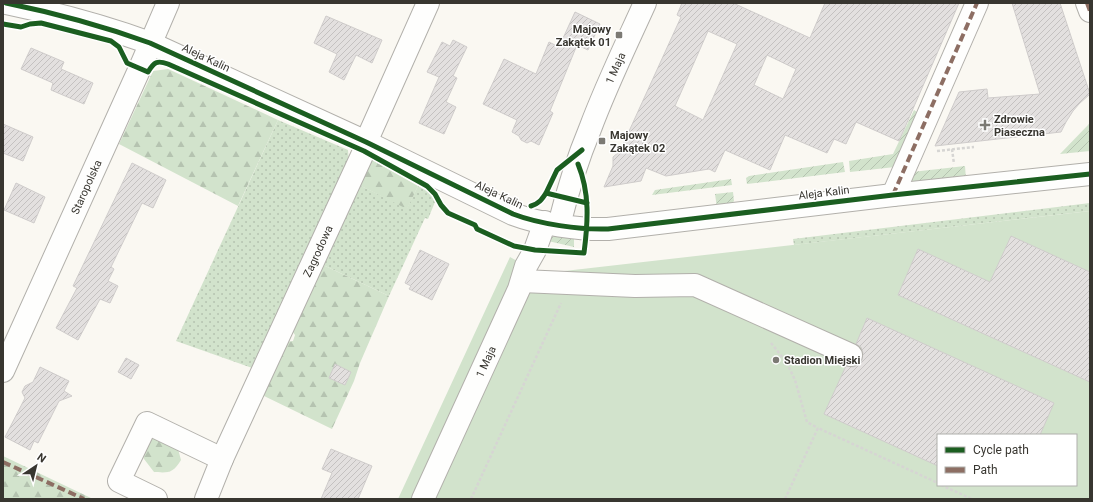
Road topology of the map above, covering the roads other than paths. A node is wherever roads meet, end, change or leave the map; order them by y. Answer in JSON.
{"nodes":[{"id":1,"x":8,"y":3,"type":"edge"},
{"id":2,"x":168,"y":3,"type":"edge"},
{"id":3,"x":428,"y":3,"type":"edge"},
{"id":4,"x":645,"y":3,"type":"edge"},
{"id":5,"x":977,"y":3,"type":"edge"},
{"id":6,"x":1087,"y":3,"type":"edge"},
{"id":7,"x":1090,"y":11,"type":"edge"},
{"id":8,"x":150,"y":43,"type":"junction"},
{"id":9,"x":366,"y":142,"type":"junction"},
{"id":10,"x":1090,"y":174,"type":"edge"},
{"id":11,"x":893,"y":195,"type":"junction"},
{"id":12,"x":552,"y":224,"type":"junction"},
{"id":13,"x":524,"y":273,"type":"junction"},
{"id":14,"x":851,"y":355,"type":"dead end"},
{"id":15,"x":3,"y":371,"type":"edge"},
{"id":16,"x":222,"y":459,"type":"junction"},
{"id":17,"x":208,"y":498,"type":"edge"},
{"id":18,"x":156,"y":499,"type":"edge"},
{"id":19,"x":423,"y":499,"type":"edge"}],
"edges":[{"from":1,"to":8,"type":"street","name":"Aleja Kalin"},
{"from":2,"to":8,"type":"street","name":"Staropolska"},
{"from":3,"to":9,"type":"street","name":"Zagrodowa"},
{"from":4,"to":12,"type":"street","name":"1 Maja"},
{"from":5,"to":11,"type":"street"},
{"from":6,"to":7,"type":"street"},
{"from":8,"to":9,"type":"street","name":"Aleja Kalin"},
{"from":8,"to":15,"type":"street","name":"Staropolska"},
{"from":9,"to":12,"type":"street","name":"Aleja Kalin"},
{"from":9,"to":16,"type":"street","name":"Zagrodowa"},
{"from":10,"to":11,"type":"street","name":"Aleja Kalin"},
{"from":11,"to":12,"type":"street","name":"Aleja Kalin"},
{"from":12,"to":13,"type":"street","name":"1 Maja"},
{"from":13,"to":14,"type":"street"},
{"from":13,"to":19,"type":"street","name":"1 Maja"},
{"from":16,"to":17,"type":"street","name":"Zagrodowa"},
{"from":16,"to":18,"type":"street"}]}
